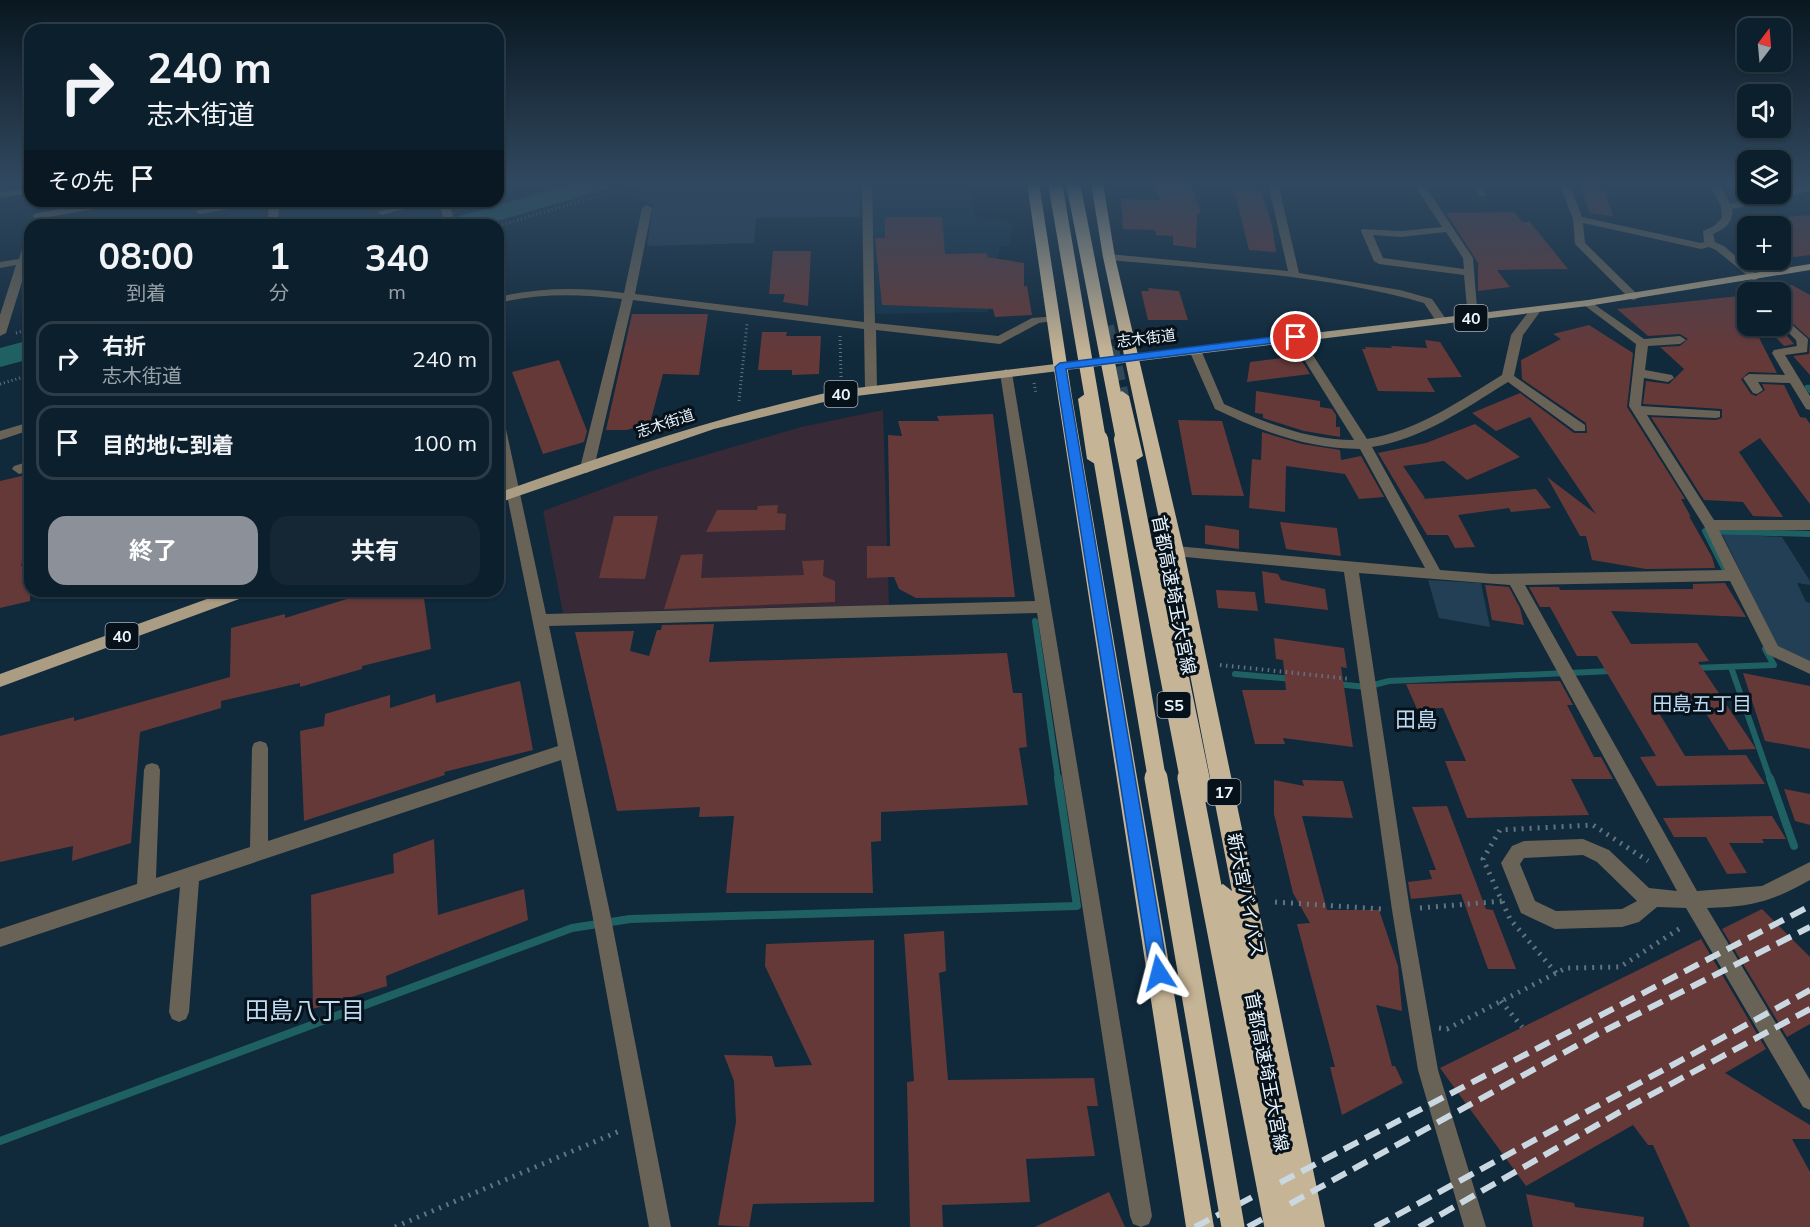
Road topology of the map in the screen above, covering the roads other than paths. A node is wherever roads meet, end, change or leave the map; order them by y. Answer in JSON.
{"nodes":[{"id":1,"x":640,"y":240,"type":"edge"},
{"id":2,"x":868,"y":240,"type":"edge"},
{"id":3,"x":1042,"y":240,"type":"edge"},
{"id":4,"x":1060,"y":240,"type":"edge"},
{"id":5,"x":1065,"y":240,"type":"edge"},
{"id":6,"x":1084,"y":240,"type":"edge"},
{"id":7,"x":1090,"y":240,"type":"edge"},
{"id":8,"x":1106,"y":240,"type":"edge"},
{"id":9,"x":1286,"y":240,"type":"edge"},
{"id":10,"x":1370,"y":240,"type":"edge"},
{"id":11,"x":1455,"y":240,"type":"edge"},
{"id":12,"x":1580,"y":240,"type":"edge"},
{"id":13,"x":1675,"y":240,"type":"edge"},
{"id":14,"x":1709,"y":240,"type":"edge"},
{"id":15,"x":1710,"y":244,"type":"junction"},
{"id":16,"x":1109,"y":257,"type":"junction"},
{"id":17,"x":24,"y":258,"type":"edge"},
{"id":18,"x":23,"y":261,"type":"junction"},
{"id":19,"x":0,"y":265,"type":"edge"},
{"id":20,"x":1810,"y":267,"type":"edge"},
{"id":21,"x":1470,"y":273,"type":"junction"},
{"id":22,"x":1294,"y":275,"type":"junction"},
{"id":23,"x":1749,"y":279,"type":"junction"},
{"id":24,"x":1751,"y":282,"type":"edge"},
{"id":25,"x":629,"y":295,"type":"junction"},
{"id":26,"x":1634,"y":297,"type":"junction"},
{"id":27,"x":504,"y":299,"type":"edge"},
{"id":28,"x":5,"y":303,"type":"edge"},
{"id":29,"x":1588,"y":303,"type":"junction"},
{"id":30,"x":1536,"y":309,"type":"junction"},
{"id":31,"x":1054,"y":318,"type":"junction"},
{"id":32,"x":1474,"y":318,"type":"junction"},
{"id":33,"x":1442,"y":322,"type":"junction"},
{"id":34,"x":1107,"y":324,"type":"tunnel mouth"},
{"id":35,"x":869,"y":326,"type":"junction"},
{"id":36,"x":1074,"y":326,"type":"dead end"},
{"id":37,"x":1791,"y":328,"type":"edge"},
{"id":38,"x":0,"y":333,"type":"edge"},
{"id":39,"x":1296,"y":337,"type":"junction"},
{"id":40,"x":1680,"y":340,"type":"dead end"},
{"id":41,"x":1642,"y":343,"type":"junction"},
{"id":42,"x":1195,"y":350,"type":"junction"},
{"id":43,"x":1131,"y":358,"type":"junction"},
{"id":44,"x":1060,"y":367,"type":"junction"},
{"id":45,"x":1006,"y":373,"type":"junction"},
{"id":46,"x":1639,"y":373,"type":"junction"},
{"id":47,"x":1508,"y":377,"type":"junction"},
{"id":48,"x":1668,"y":378,"type":"dead end"},
{"id":49,"x":1794,"y":379,"type":"junction"},
{"id":50,"x":871,"y":389,"type":"junction"},
{"id":51,"x":1757,"y":390,"type":"dead end"},
{"id":52,"x":1122,"y":396,"type":"tunnel mouth"},
{"id":53,"x":1085,"y":399,"type":"dead end"},
{"id":54,"x":1810,"y":406,"type":"edge"},
{"id":55,"x":1638,"y":410,"type":"junction"},
{"id":56,"x":1716,"y":414,"type":"dead end"},
{"id":57,"x":24,"y":428,"type":"edge"},
{"id":58,"x":1580,"y":428,"type":"dead end"},
{"id":59,"x":0,"y":436,"type":"edge"},
{"id":60,"x":1365,"y":445,"type":"junction"},
{"id":61,"x":504,"y":455,"type":"edge"},
{"id":62,"x":587,"y":468,"type":"junction"},
{"id":63,"x":514,"y":493,"type":"junction"},
{"id":64,"x":504,"y":496,"type":"edge"},
{"id":65,"x":1710,"y":525,"type":"junction"},
{"id":66,"x":1810,"y":525,"type":"edge"},
{"id":67,"x":1175,"y":551,"type":"junction"},
{"id":68,"x":1351,"y":567,"type":"junction"},
{"id":69,"x":1436,"y":575,"type":"junction"},
{"id":70,"x":1734,"y":575,"type":"junction"},
{"id":71,"x":1515,"y":580,"type":"junction"},
{"id":72,"x":229,"y":597,"type":"edge"},
{"id":73,"x":1043,"y":607,"type":"junction"},
{"id":74,"x":540,"y":620,"type":"junction"},
{"id":75,"x":1810,"y":668,"type":"edge"},
{"id":76,"x":0,"y":681,"type":"edge"},
{"id":77,"x":260,"y":748,"type":"dead end"},
{"id":78,"x":566,"y":751,"type":"junction"},
{"id":79,"x":152,"y":770,"type":"dead end"},
{"id":80,"x":259,"y":853,"type":"junction"},
{"id":81,"x":1810,"y":871,"type":"edge"},
{"id":82,"x":190,"y":876,"type":"junction"},
{"id":83,"x":146,"y":890,"type":"junction"},
{"id":84,"x":1653,"y":899,"type":"junction"},
{"id":85,"x":1691,"y":899,"type":"junction"},
{"id":86,"x":0,"y":938,"type":"edge"},
{"id":87,"x":179,"y":1012,"type":"dead end"},
{"id":88,"x":1810,"y":1100,"type":"edge"},
{"id":89,"x":1142,"y":1216,"type":"dead end"},
{"id":90,"x":660,"y":1227,"type":"edge"},
{"id":91,"x":1200,"y":1227,"type":"edge"},
{"id":92,"x":1222,"y":1227,"type":"edge"},
{"id":93,"x":1233,"y":1227,"type":"edge"},
{"id":94,"x":1276,"y":1227,"type":"edge"},
{"id":95,"x":1290,"y":1227,"type":"edge"},
{"id":96,"x":1311,"y":1227,"type":"edge"},
{"id":97,"x":1475,"y":1227,"type":"edge"}],
"edges":[{"from":1,"to":25,"type":"street"},
{"from":2,"to":35,"type":"street"},
{"from":3,"to":31,"type":"highway"},
{"from":4,"to":36,"type":"highway"},
{"from":5,"to":93,"type":"highway","number":"S5","bridge":true},
{"from":6,"to":94,"type":"highway","name":"首都高速埼玉大宮線","number":"S5","bridge":true},
{"from":7,"to":34,"type":"highway"},
{"from":8,"to":16,"type":"highway","number":"17"},
{"from":9,"to":22,"type":"street"},
{"from":10,"to":21,"type":"street"},
{"from":11,"to":21,"type":"street"},
{"from":12,"to":26,"type":"street"},
{"from":13,"to":15,"type":"street"},
{"from":14,"to":15,"type":"street"},
{"from":15,"to":23,"type":"street"},
{"from":16,"to":22,"type":"street"},
{"from":16,"to":43,"type":"highway","number":"17"},
{"from":17,"to":18,"type":"street"},
{"from":18,"to":19,"type":"street"},
{"from":18,"to":28,"type":"street"},
{"from":20,"to":23,"type":"main road","name":"志木街道","number":"40"},
{"from":21,"to":32,"type":"street"},
{"from":22,"to":33,"type":"street"},
{"from":23,"to":24,"type":"street"},
{"from":23,"to":26,"type":"main road","name":"志木街道","number":"40"},
{"from":25,"to":27,"type":"street"},
{"from":25,"to":35,"type":"street"},
{"from":25,"to":62,"type":"street"},
{"from":26,"to":29,"type":"main road","name":"志木街道","number":"40"},
{"from":28,"to":38,"type":"street"},
{"from":29,"to":30,"type":"main road","name":"志木街道","number":"40"},
{"from":29,"to":41,"type":"street"},
{"from":30,"to":32,"type":"main road","name":"志木街道","number":"40"},
{"from":30,"to":47,"type":"street"},
{"from":31,"to":35,"type":"street"},
{"from":31,"to":44,"type":"highway"},
{"from":32,"to":33,"type":"main road","name":"志木街道","number":"40"},
{"from":33,"to":39,"type":"main road","name":"志木街道","number":"40"},
{"from":35,"to":50,"type":"street"},
{"from":37,"to":49,"type":"street"},
{"from":39,"to":42,"type":"main road","name":"志木街道","number":"40"},
{"from":39,"to":60,"type":"street"},
{"from":40,"to":41,"type":"street"},
{"from":41,"to":46,"type":"street"},
{"from":42,"to":43,"type":"main road","name":"志木街道","number":"40"},
{"from":42,"to":60,"type":"street"},
{"from":43,"to":44,"type":"main road","name":"志木街道","number":"40"},
{"from":43,"to":67,"type":"highway","number":"17"},
{"from":44,"to":45,"type":"main road","name":"志木街道","number":"40"},
{"from":44,"to":91,"type":"highway"},
{"from":45,"to":50,"type":"main road","name":"志木街道","number":"40"},
{"from":45,"to":73,"type":"street"},
{"from":46,"to":48,"type":"street"},
{"from":46,"to":55,"type":"street"},
{"from":47,"to":58,"type":"street"},
{"from":47,"to":60,"type":"street"},
{"from":49,"to":51,"type":"street"},
{"from":49,"to":54,"type":"street"},
{"from":50,"to":62,"type":"main road","name":"志木街道","number":"40"},
{"from":52,"to":95,"type":"highway","name":"新大宮バイパス","number":"17"},
{"from":53,"to":92,"type":"highway"},
{"from":55,"to":56,"type":"street"},
{"from":55,"to":65,"type":"street"},
{"from":57,"to":59,"type":"street"},
{"from":60,"to":69,"type":"street"},
{"from":61,"to":63,"type":"street"},
{"from":62,"to":63,"type":"main road","name":"志木街道","number":"40"},
{"from":63,"to":64,"type":"main road","name":"志木街道","number":"40"},
{"from":63,"to":74,"type":"street"},
{"from":65,"to":66,"type":"street"},
{"from":65,"to":70,"type":"street"},
{"from":67,"to":68,"type":"street"},
{"from":67,"to":96,"type":"highway","number":"17"},
{"from":68,"to":69,"type":"street"},
{"from":68,"to":97,"type":"street"},
{"from":69,"to":71,"type":"street"},
{"from":70,"to":71,"type":"street"},
{"from":70,"to":75,"type":"street"},
{"from":71,"to":85,"type":"street"},
{"from":72,"to":76,"type":"main road","number":"40"},
{"from":73,"to":74,"type":"street"},
{"from":73,"to":89,"type":"street"},
{"from":74,"to":78,"type":"street"},
{"from":77,"to":80,"type":"street"},
{"from":78,"to":80,"type":"street"},
{"from":78,"to":90,"type":"street"},
{"from":79,"to":83,"type":"street"},
{"from":80,"to":82,"type":"street"},
{"from":81,"to":85,"type":"street"},
{"from":82,"to":83,"type":"street"},
{"from":82,"to":87,"type":"street"},
{"from":83,"to":86,"type":"street"},
{"from":84,"to":84,"type":"street"},
{"from":84,"to":85,"type":"street"},
{"from":85,"to":88,"type":"street"}]}
